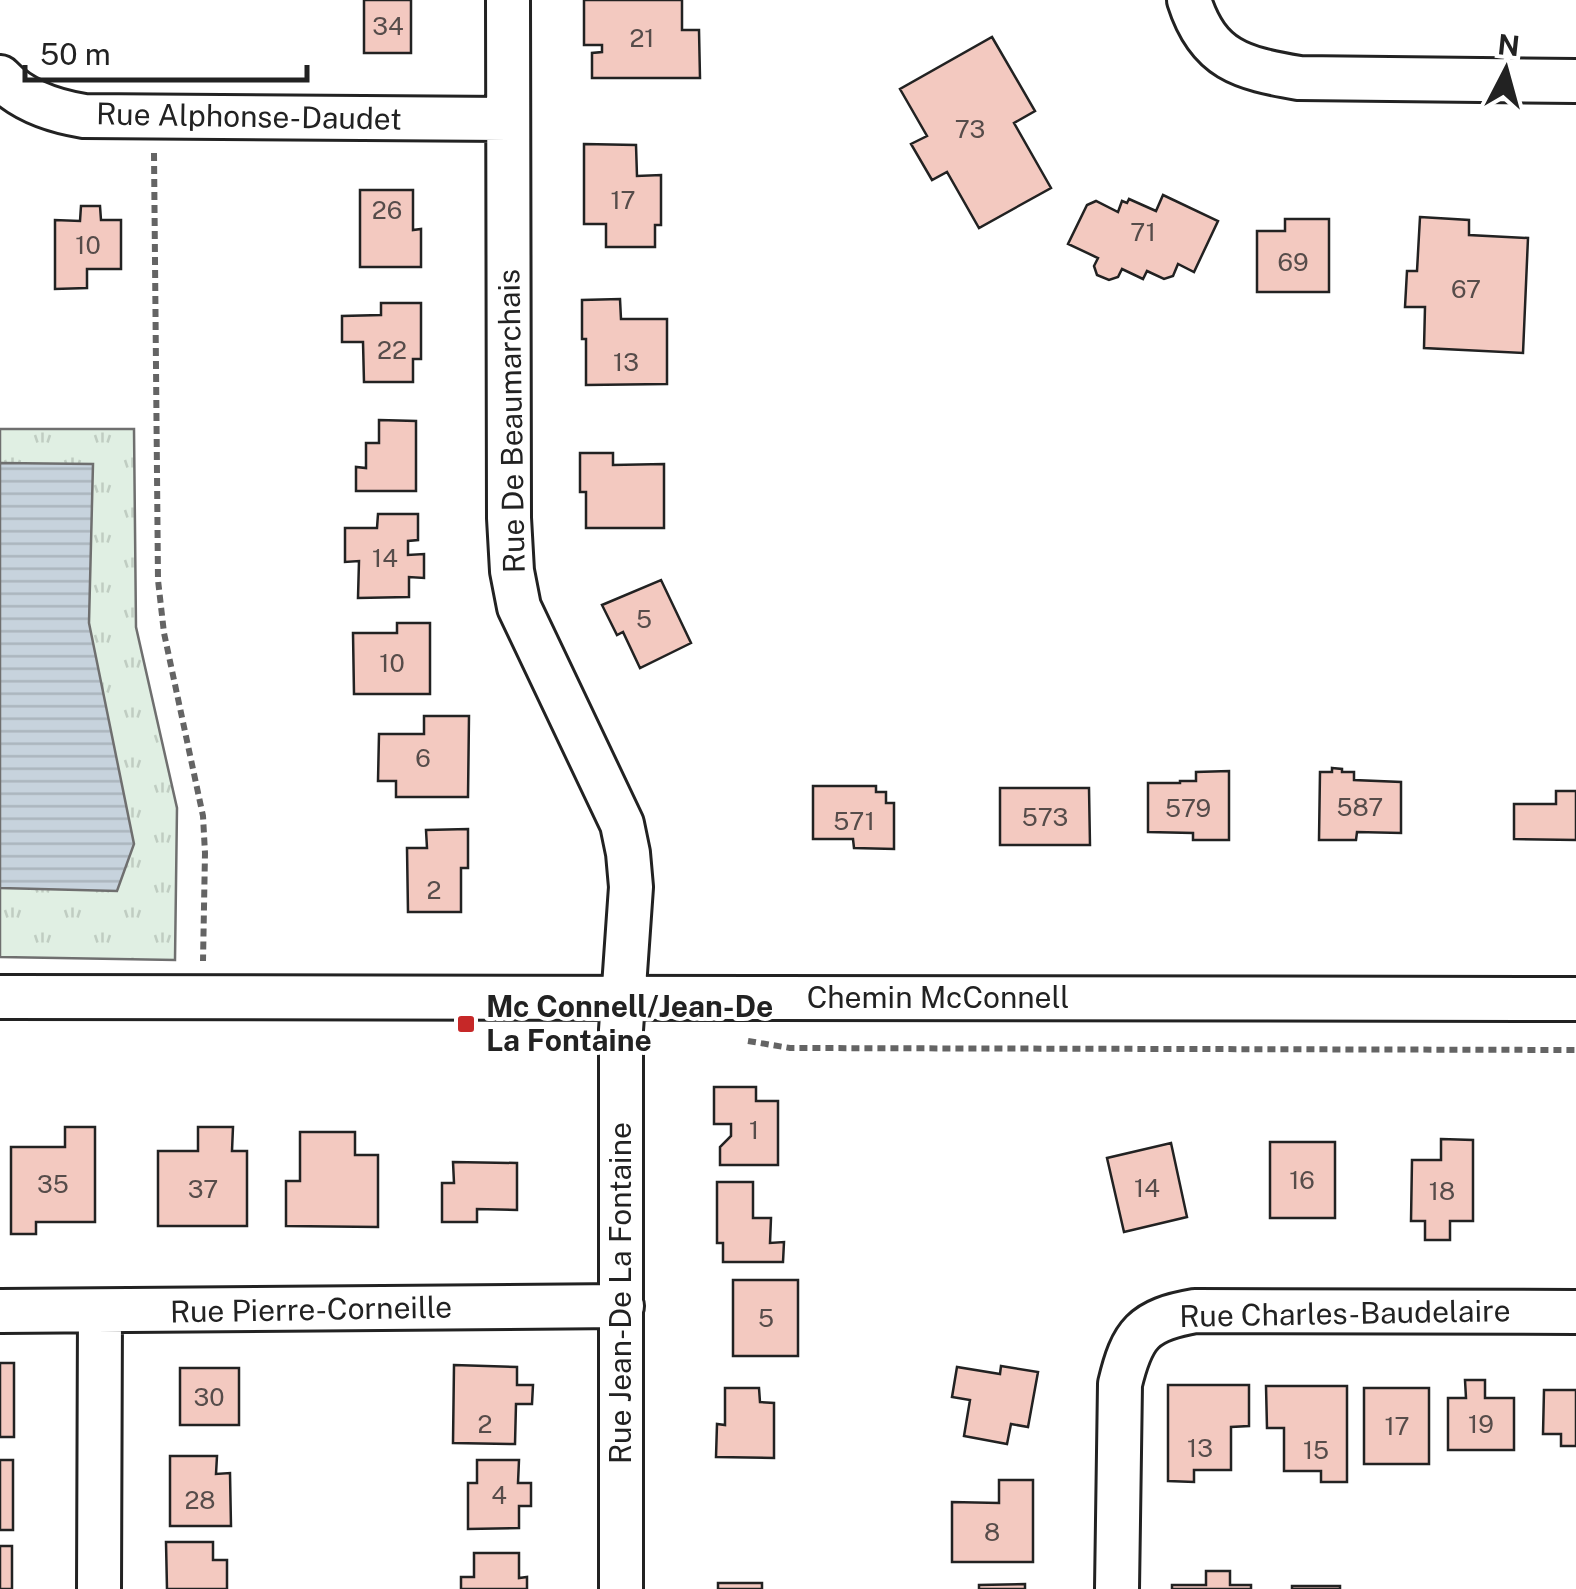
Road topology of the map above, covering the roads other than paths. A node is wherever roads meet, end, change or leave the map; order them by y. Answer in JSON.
{"nodes":[{"id":1,"x":508,"y":0,"type":"edge"},
{"id":2,"x":1188,"y":0,"type":"edge"},
{"id":3,"x":0,"y":77,"type":"edge"},
{"id":4,"x":1576,"y":81,"type":"edge"},
{"id":5,"x":508,"y":118,"type":"junction"},
{"id":6,"x":0,"y":997,"type":"edge"},
{"id":7,"x":624,"y":997,"type":"junction"},
{"id":8,"x":1576,"y":999,"type":"edge"},
{"id":9,"x":622,"y":1306,"type":"junction"},
{"id":10,"x":0,"y":1312,"type":"edge"},
{"id":11,"x":100,"y":1312,"type":"junction"},
{"id":12,"x":1576,"y":1312,"type":"edge"},
{"id":13,"x":98,"y":1589,"type":"edge"},
{"id":14,"x":621,"y":1589,"type":"edge"},
{"id":15,"x":1117,"y":1589,"type":"edge"}],
"edges":[{"from":1,"to":5,"type":"street","name":"Rue De Beaumarchais"},
{"from":2,"to":4,"type":"street"},
{"from":3,"to":5,"type":"street","name":"Rue Alphonse-Daudet"},
{"from":5,"to":7,"type":"street","name":"Rue De Beaumarchais"},
{"from":6,"to":7,"type":"street","name":"Chemin McConnell"},
{"from":7,"to":8,"type":"street","name":"Chemin McConnell"},
{"from":7,"to":9,"type":"street","name":"Rue Jean-De La Fontaine"},
{"from":9,"to":11,"type":"street","name":"Rue Pierre-Corneille"},
{"from":9,"to":14,"type":"street","name":"Rue Jean-De La Fontaine"},
{"from":10,"to":11,"type":"street","name":"Rue Pierre-Corneille"},
{"from":11,"to":13,"type":"street"},
{"from":12,"to":15,"type":"street","name":"Rue Charles-Baudelaire"}]}
